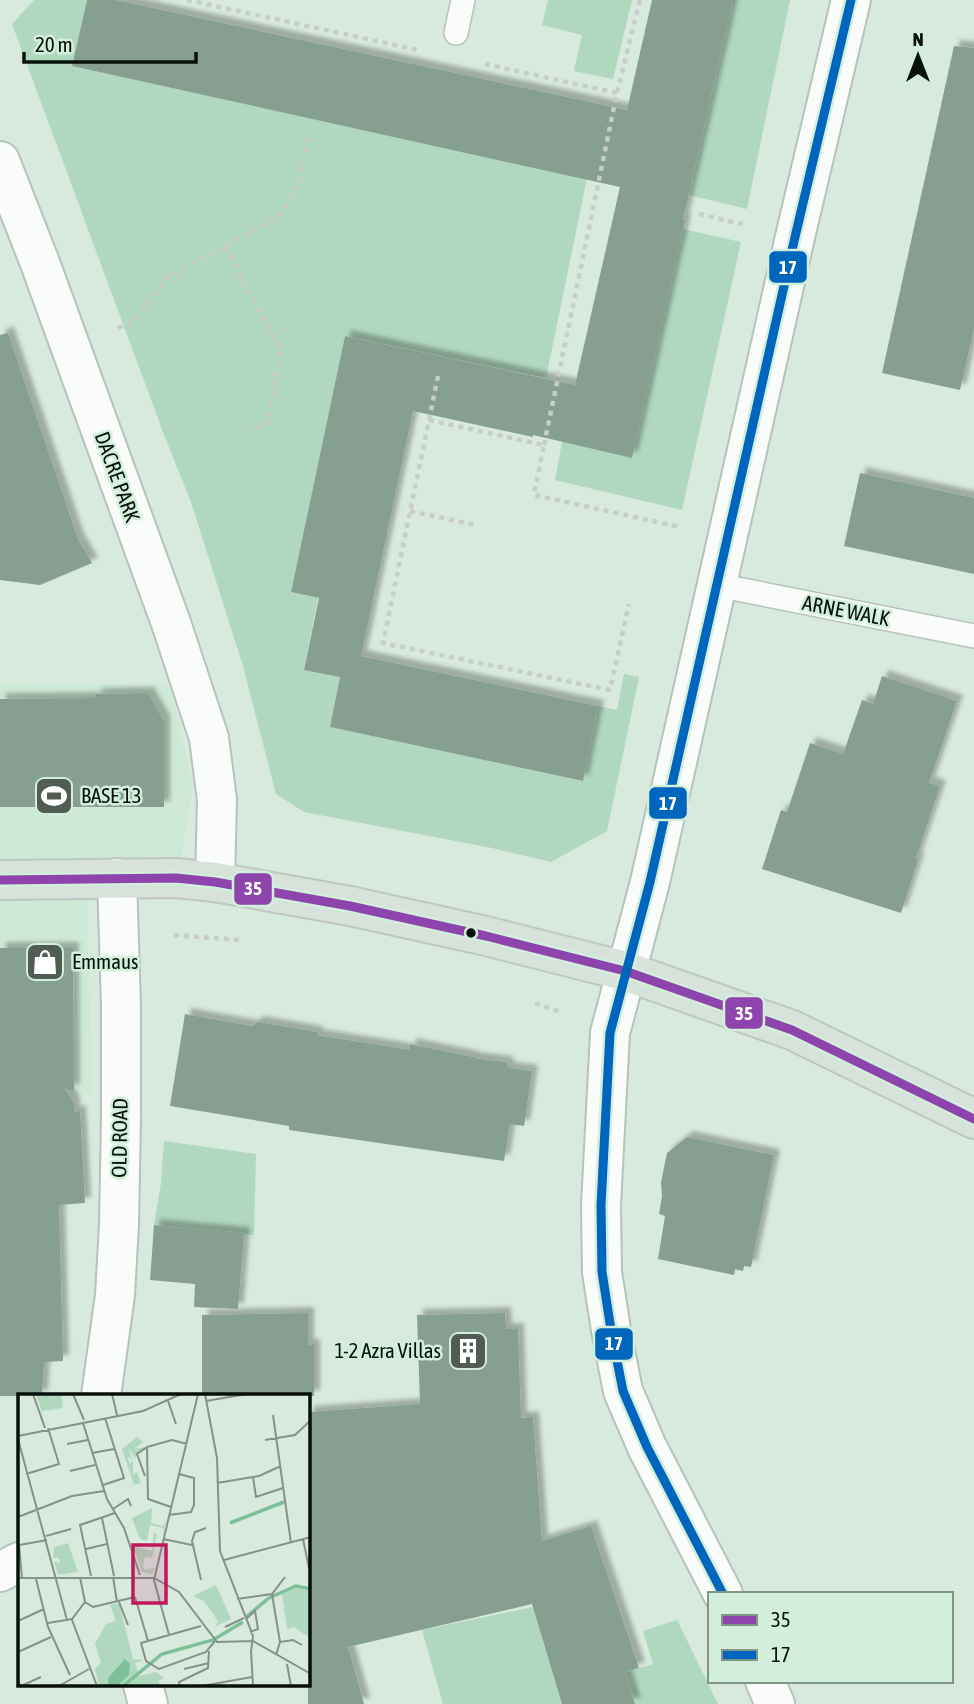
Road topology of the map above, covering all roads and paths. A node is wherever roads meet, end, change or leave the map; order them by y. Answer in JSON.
{"nodes":[{"id":1,"x":187,"y":0,"type":"edge"},
{"id":2,"x":463,"y":0,"type":"edge"},
{"id":3,"x":640,"y":0,"type":"edge"},
{"id":4,"x":851,"y":0,"type":"edge"},
{"id":5,"x":456,"y":33,"type":"dead end"},
{"id":6,"x":429,"y":52,"type":"dead end"},
{"id":7,"x":483,"y":64,"type":"dead end"},
{"id":8,"x":617,"y":93,"type":"junction"},
{"id":9,"x":310,"y":133,"type":"dead end"},
{"id":10,"x":0,"y":161,"type":"edge"},
{"id":11,"x":699,"y":214,"type":"dead end"},
{"id":12,"x":751,"y":226,"type":"dead end"},
{"id":13,"x":225,"y":246,"type":"junction"},
{"id":14,"x":113,"y":330,"type":"dead end"},
{"id":15,"x":438,"y":376,"type":"dead end"},
{"id":16,"x":429,"y":421,"type":"junction"},
{"id":17,"x":249,"y":432,"type":"dead end"},
{"id":18,"x":544,"y":445,"type":"junction"},
{"id":19,"x":410,"y":510,"type":"junction"},
{"id":20,"x":475,"y":525,"type":"dead end"},
{"id":21,"x":689,"y":529,"type":"dead end"},
{"id":22,"x":717,"y":585,"type":"junction"},
{"id":23,"x":629,"y":604,"type":"dead end"},
{"id":24,"x":974,"y":636,"type":"edge"},
{"id":25,"x":117,"y":878,"type":"junction"},
{"id":26,"x":0,"y":880,"type":"edge"},
{"id":27,"x":215,"y":882,"type":"junction"},
{"id":28,"x":174,"y":935,"type":"dead end"},
{"id":29,"x":242,"y":941,"type":"dead end"},
{"id":30,"x":625,"y":971,"type":"junction"},
{"id":31,"x":534,"y":1003,"type":"dead end"},
{"id":32,"x":611,"y":1029,"type":"junction"},
{"id":33,"x":974,"y":1119,"type":"edge"},
{"id":34,"x":101,"y":1394,"type":"edge"},
{"id":35,"x":18,"y":1563,"type":"edge"},
{"id":36,"x":0,"y":1572,"type":"edge"},
{"id":37,"x":722,"y":1592,"type":"edge"},
{"id":38,"x":766,"y":1683,"type":"edge"},
{"id":39,"x":143,"y":1686,"type":"edge"},
{"id":40,"x":148,"y":1704,"type":"edge"},
{"id":41,"x":775,"y":1704,"type":"edge"}],
"edges":[{"from":1,"to":6,"type":"path"},
{"from":2,"to":5,"type":"lane"},
{"from":3,"to":8,"type":"path"},
{"from":4,"to":22,"type":"street"},
{"from":7,"to":8,"type":"path"},
{"from":8,"to":18,"type":"path"},
{"from":9,"to":13,"type":"path"},
{"from":10,"to":27,"type":"street","name":"DACRE PARK"},
{"from":11,"to":12,"type":"path"},
{"from":13,"to":14,"type":"path"},
{"from":13,"to":17,"type":"path"},
{"from":15,"to":16,"type":"path"},
{"from":16,"to":18,"type":"path"},
{"from":16,"to":19,"type":"path"},
{"from":18,"to":21,"type":"path"},
{"from":19,"to":20,"type":"path"},
{"from":19,"to":23,"type":"path"},
{"from":22,"to":24,"type":"lane","name":"ARNE WALK"},
{"from":22,"to":30,"type":"street"},
{"from":25,"to":26,"type":"highway"},
{"from":25,"to":27,"type":"highway"},
{"from":25,"to":34,"type":"street","name":"OLD ROAD"},
{"from":27,"to":30,"type":"highway"},
{"from":28,"to":29,"type":"path"},
{"from":30,"to":32,"type":"street"},
{"from":30,"to":33,"type":"highway"},
{"from":31,"to":32,"type":"path"},
{"from":32,"to":37,"type":"street"},
{"from":35,"to":36,"type":"street"},
{"from":38,"to":41,"type":"street"},
{"from":39,"to":40,"type":"street"}]}
